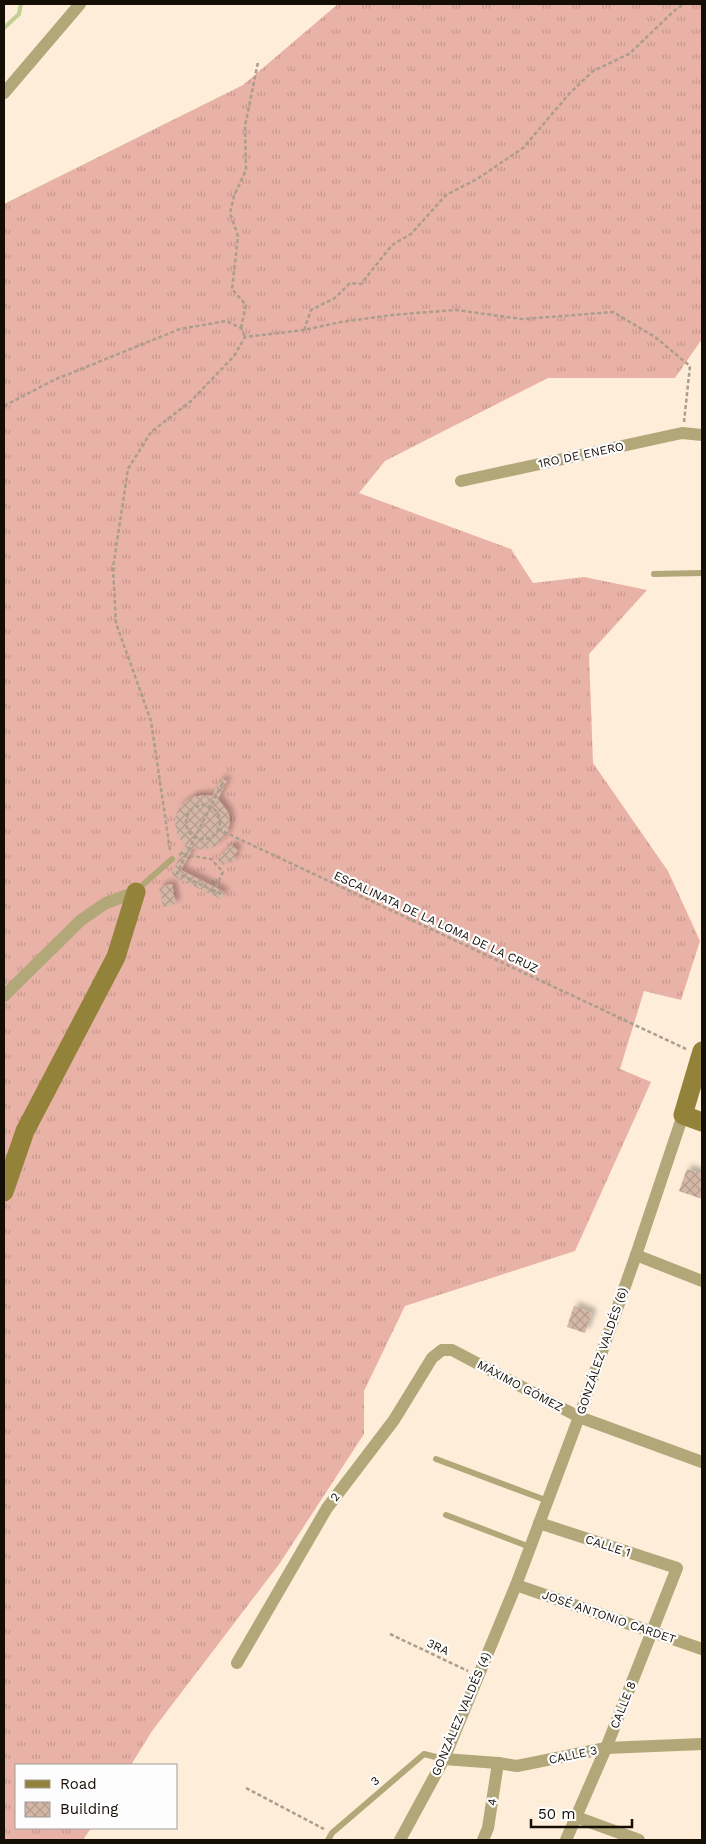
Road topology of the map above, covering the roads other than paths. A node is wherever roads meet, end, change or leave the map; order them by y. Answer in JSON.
{"nodes":[{"id":1,"x":80,"y":4,"type":"edge"},
{"id":2,"x":4,"y":93,"type":"edge"},
{"id":3,"x":702,"y":435,"type":"edge"},
{"id":4,"x":461,"y":482,"type":"dead end"},
{"id":5,"x":702,"y":573,"type":"edge"},
{"id":6,"x":654,"y":574,"type":"dead end"},
{"id":7,"x":172,"y":859,"type":"road end"},
{"id":8,"x":136,"y":892,"type":"junction"},
{"id":9,"x":4,"y":996,"type":"edge"},
{"id":10,"x":701,"y":1054,"type":"edge"},
{"id":11,"x":683,"y":1115,"type":"junction"},
{"id":12,"x":702,"y":1122,"type":"edge"},
{"id":13,"x":4,"y":1192,"type":"edge"},
{"id":14,"x":636,"y":1255,"type":"junction"},
{"id":15,"x":702,"y":1281,"type":"edge"},
{"id":16,"x":452,"y":1350,"type":"joint"},
{"id":17,"x":579,"y":1417,"type":"junction"},
{"id":18,"x":436,"y":1459,"type":"dead end"},
{"id":19,"x":702,"y":1462,"type":"edge"},
{"id":20,"x":548,"y":1501,"type":"junction"},
{"id":21,"x":446,"y":1515,"type":"dead end"},
{"id":22,"x":539,"y":1523,"type":"junction"},
{"id":23,"x":530,"y":1547,"type":"junction"},
{"id":24,"x":677,"y":1568,"type":"joint"},
{"id":25,"x":516,"y":1585,"type":"junction"},
{"id":26,"x":653,"y":1631,"type":"junction"},
{"id":27,"x":702,"y":1649,"type":"edge"},
{"id":28,"x":237,"y":1663,"type":"dead end"},
{"id":29,"x":702,"y":1744,"type":"edge"},
{"id":30,"x":606,"y":1748,"type":"junction"},
{"id":31,"x":444,"y":1759,"type":"junction"},
{"id":32,"x":498,"y":1763,"type":"junction"},
{"id":33,"x":576,"y":1817,"type":"junction"},
{"id":34,"x":328,"y":1840,"type":"edge"},
{"id":35,"x":400,"y":1840,"type":"edge"},
{"id":36,"x":483,"y":1840,"type":"edge"},
{"id":37,"x":566,"y":1840,"type":"edge"},
{"id":38,"x":639,"y":1840,"type":"edge"}],
"edges":[{"from":1,"to":2,"type":"street"},
{"from":3,"to":4,"type":"street","name":"1RO DE ENERO"},
{"from":5,"to":6,"type":"lane"},
{"from":7,"to":8,"type":"lane"},
{"from":8,"to":9,"type":"street"},
{"from":8,"to":13,"type":"street"},
{"from":10,"to":11,"type":"street"},
{"from":11,"to":12,"type":"street"},
{"from":11,"to":14,"type":"street","name":"GONZÁLEZ VALDÉS (6)"},
{"from":14,"to":15,"type":"street"},
{"from":14,"to":17,"type":"street","name":"GONZÁLEZ VALDÉS (6)"},
{"from":16,"to":17,"type":"street","name":"MÁXIMO GÓMEZ"},
{"from":16,"to":28,"type":"street","name":"2"},
{"from":17,"to":19,"type":"street","name":"MÁXIMO GÓMEZ"},
{"from":17,"to":20,"type":"street","name":"GONZÁLEZ VALDÉS (6)"},
{"from":18,"to":20,"type":"lane"},
{"from":20,"to":22,"type":"street","name":"GONZÁLEZ VALDÉS (6)"},
{"from":21,"to":23,"type":"lane"},
{"from":22,"to":23,"type":"street","name":"GONZÁLEZ VALDÉS (6)"},
{"from":22,"to":24,"type":"street","name":"CALLE 1"},
{"from":23,"to":25,"type":"street","name":"GONZÁLEZ VALDÉS (6)"},
{"from":24,"to":26,"type":"street","name":"CALLE 8"},
{"from":25,"to":26,"type":"street","name":"JOSÉ ANTONIO CARDET"},
{"from":25,"to":31,"type":"street","name":"GONZÁLEZ VALDÉS (4)"},
{"from":26,"to":27,"type":"street","name":"JOSÉ ANTONIO CARDET"},
{"from":26,"to":30,"type":"street","name":"CALLE 8"},
{"from":29,"to":30,"type":"street","name":"CALLE 3"},
{"from":30,"to":32,"type":"street","name":"CALLE 3"},
{"from":30,"to":33,"type":"street","name":"CALLE 8"},
{"from":31,"to":32,"type":"street","name":"CALLE 3"},
{"from":31,"to":34,"type":"lane","name":"3"},
{"from":31,"to":35,"type":"street","name":"GONZÁLEZ VALDÉS (4)"},
{"from":32,"to":36,"type":"street","name":"4"},
{"from":33,"to":37,"type":"street","name":"CALLE 8"},
{"from":33,"to":38,"type":"street"}]}
